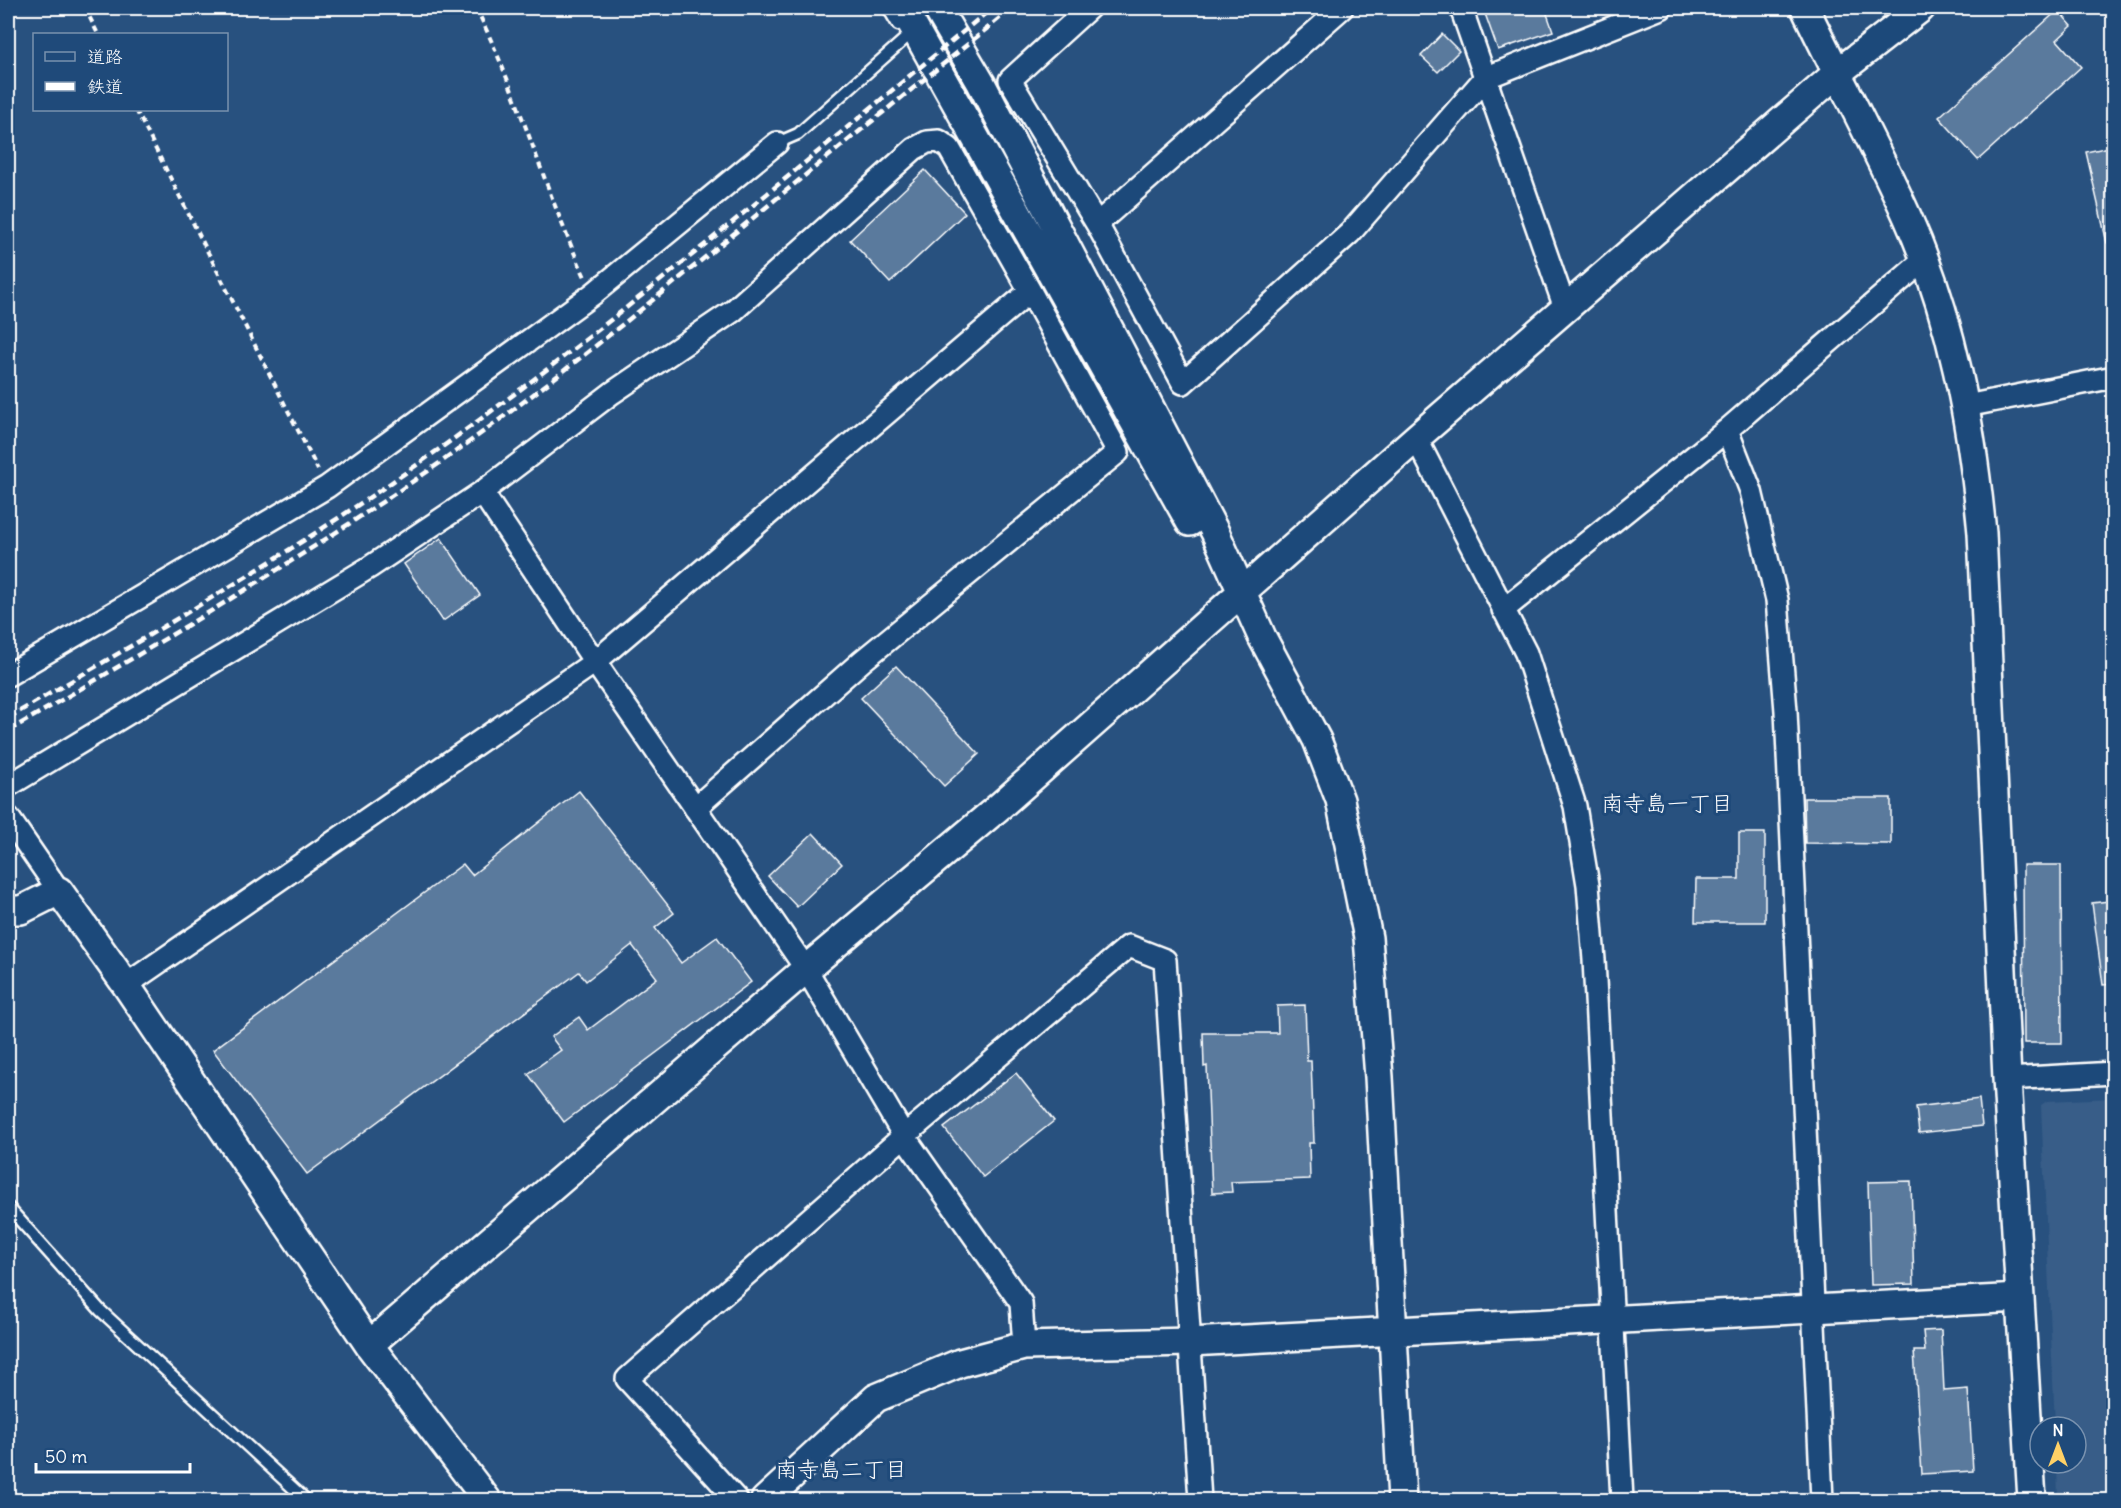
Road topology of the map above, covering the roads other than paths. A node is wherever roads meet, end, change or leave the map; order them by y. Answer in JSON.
{"nodes":[{"id":1,"x":888,"y":8,"type":"edge"},
{"id":2,"x":937,"y":8,"type":"edge"},
{"id":3,"x":1089,"y":8,"type":"edge"},
{"id":4,"x":1342,"y":8,"type":"edge"},
{"id":5,"x":1461,"y":8,"type":"edge"},
{"id":6,"x":1661,"y":8,"type":"edge"},
{"id":7,"x":1805,"y":8,"type":"edge"},
{"id":8,"x":1921,"y":8,"type":"edge"},
{"id":9,"x":908,"y":25,"type":"edge"},
{"id":10,"x":1836,"y":74,"type":"junction"},
{"id":11,"x":1485,"y":78,"type":"junction"},
{"id":12,"x":777,"y":142,"type":"joint"},
{"id":13,"x":1097,"y":224,"type":"junction"},
{"id":14,"x":1924,"y":260,"type":"junction"},
{"id":15,"x":1030,"y":291,"type":"junction"},
{"id":16,"x":1565,"y":308,"type":"junction"},
{"id":17,"x":2114,"y":377,"type":"edge"},
{"id":18,"x":1966,"y":406,"type":"junction"},
{"id":19,"x":1726,"y":430,"type":"junction"},
{"id":20,"x":1416,"y":438,"type":"junction"},
{"id":21,"x":482,"y":492,"type":"junction"},
{"id":22,"x":1241,"y":593,"type":"junction"},
{"id":23,"x":1503,"y":610,"type":"junction"},
{"id":24,"x":595,"y":662,"type":"junction"},
{"id":25,"x":8,"y":675,"type":"edge"},
{"id":26,"x":8,"y":786,"type":"edge"},
{"id":27,"x":695,"y":808,"type":"junction"},
{"id":28,"x":8,"y":817,"type":"edge"},
{"id":29,"x":59,"y":891,"type":"junction"},
{"id":30,"x":8,"y":909,"type":"edge"},
{"id":31,"x":806,"y":969,"type":"junction"},
{"id":32,"x":126,"y":985,"type":"junction"},
{"id":33,"x":2114,"y":1073,"type":"edge"},
{"id":34,"x":2007,"y":1079,"type":"junction"},
{"id":35,"x":904,"y":1136,"type":"junction"},
{"id":36,"x":8,"y":1207,"type":"edge"},
{"id":37,"x":2020,"y":1298,"type":"junction"},
{"id":38,"x":1812,"y":1310,"type":"junction"},
{"id":39,"x":1614,"y":1318,"type":"junction"},
{"id":40,"x":1394,"y":1330,"type":"junction"},
{"id":41,"x":1190,"y":1342,"type":"junction"},
{"id":42,"x":369,"y":1345,"type":"junction"},
{"id":43,"x":1024,"y":1346,"type":"junction"},
{"id":44,"x":306,"y":1500,"type":"edge"},
{"id":45,"x":487,"y":1500,"type":"edge"},
{"id":46,"x":737,"y":1500,"type":"edge"},
{"id":47,"x":765,"y":1500,"type":"edge"},
{"id":48,"x":1200,"y":1500,"type":"edge"},
{"id":49,"x":1402,"y":1500,"type":"edge"},
{"id":50,"x":1622,"y":1500,"type":"edge"},
{"id":51,"x":1822,"y":1500,"type":"edge"},
{"id":52,"x":2032,"y":1500,"type":"edge"}],
"edges":[{"from":1,"to":9,"type":"lane"},
{"from":2,"to":9,"type":"street"},
{"from":2,"to":22,"type":"street"},
{"from":3,"to":13,"type":"street"},
{"from":4,"to":13,"type":"street"},
{"from":5,"to":11,"type":"street"},
{"from":6,"to":11,"type":"street"},
{"from":7,"to":10,"type":"street"},
{"from":8,"to":10,"type":"street"},
{"from":9,"to":12,"type":"lane"},
{"from":9,"to":22,"type":"street"},
{"from":10,"to":14,"type":"street"},
{"from":10,"to":16,"type":"street"},
{"from":11,"to":13,"type":"street"},
{"from":11,"to":16,"type":"street"},
{"from":12,"to":25,"type":"street"},
{"from":14,"to":18,"type":"street"},
{"from":14,"to":19,"type":"street"},
{"from":15,"to":21,"type":"street"},
{"from":15,"to":24,"type":"street"},
{"from":15,"to":27,"type":"street"},
{"from":16,"to":20,"type":"street"},
{"from":17,"to":18,"type":"street"},
{"from":18,"to":34,"type":"street"},
{"from":19,"to":23,"type":"street"},
{"from":19,"to":38,"type":"street"},
{"from":20,"to":22,"type":"street"},
{"from":20,"to":23,"type":"street"},
{"from":21,"to":24,"type":"street"},
{"from":21,"to":26,"type":"street"},
{"from":22,"to":31,"type":"street"},
{"from":22,"to":40,"type":"street"},
{"from":23,"to":39,"type":"street"},
{"from":24,"to":27,"type":"street"},
{"from":24,"to":32,"type":"street"},
{"from":27,"to":31,"type":"street"},
{"from":28,"to":29,"type":"street"},
{"from":29,"to":30,"type":"street"},
{"from":29,"to":32,"type":"street"},
{"from":31,"to":35,"type":"street"},
{"from":31,"to":42,"type":"street"},
{"from":32,"to":42,"type":"street"},
{"from":33,"to":34,"type":"street"},
{"from":34,"to":37,"type":"street"},
{"from":35,"to":41,"type":"street"},
{"from":35,"to":43,"type":"street"},
{"from":35,"to":46,"type":"street"},
{"from":36,"to":44,"type":"lane"},
{"from":37,"to":38,"type":"street"},
{"from":37,"to":52,"type":"street"},
{"from":38,"to":39,"type":"street"},
{"from":38,"to":51,"type":"street"},
{"from":39,"to":40,"type":"street"},
{"from":39,"to":50,"type":"street"},
{"from":40,"to":41,"type":"street"},
{"from":40,"to":49,"type":"street"},
{"from":41,"to":43,"type":"street"},
{"from":41,"to":48,"type":"street"},
{"from":42,"to":45,"type":"street"},
{"from":43,"to":47,"type":"street"}]}
